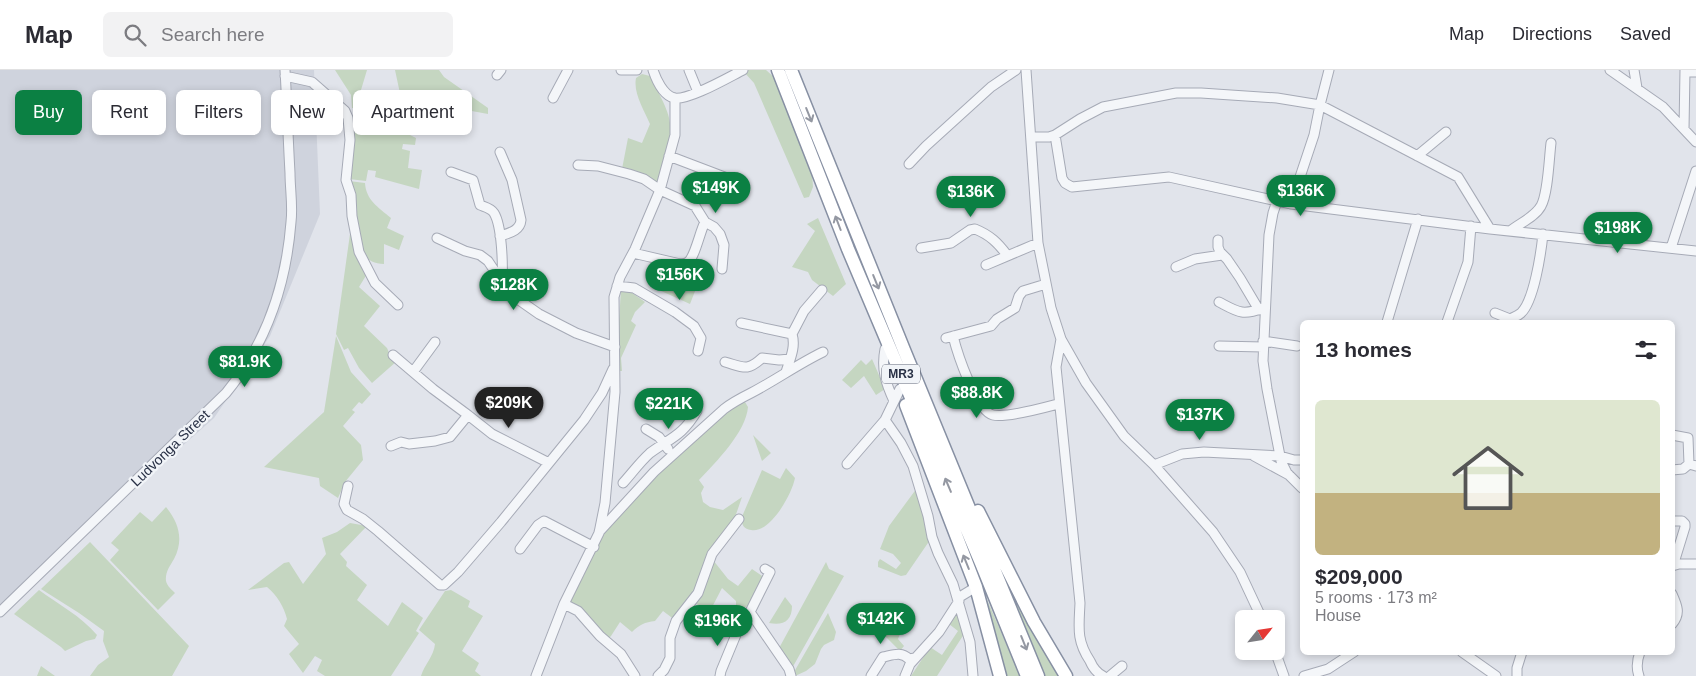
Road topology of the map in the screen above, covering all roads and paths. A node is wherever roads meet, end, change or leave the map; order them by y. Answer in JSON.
{"nodes":[{"id":1,"x":568,"y":70,"type":"edge"},
{"id":2,"x":621,"y":70,"type":"edge"},
{"id":3,"x":637,"y":70,"type":"edge"},
{"id":4,"x":653,"y":70,"type":"edge"},
{"id":5,"x":688,"y":70,"type":"edge"},
{"id":6,"x":743,"y":70,"type":"edge"},
{"id":7,"x":778,"y":70,"type":"edge"},
{"id":8,"x":791,"y":70,"type":"edge"},
{"id":9,"x":1016,"y":70,"type":"edge"},
{"id":10,"x":1026,"y":70,"type":"edge"},
{"id":11,"x":1329,"y":70,"type":"edge"},
{"id":12,"x":1610,"y":70,"type":"edge"},
{"id":13,"x":1634,"y":70,"type":"edge"},
{"id":14,"x":1685,"y":71,"type":"edge"},
{"id":15,"x":1696,"y":72,"type":"edge"},
{"id":16,"x":285,"y":73,"type":"edge"},
{"id":17,"x":1636,"y":88,"type":"junction"},
{"id":18,"x":698,"y":92,"type":"junction"},
{"id":19,"x":553,"y":98,"type":"dead end"},
{"id":20,"x":675,"y":98,"type":"junction"},
{"id":21,"x":1320,"y":105,"type":"junction"},
{"id":22,"x":1684,"y":129,"type":"junction"},
{"id":23,"x":1446,"y":132,"type":"dead end"},
{"id":24,"x":1055,"y":135,"type":"junction"},
{"id":25,"x":1031,"y":137,"type":"junction"},
{"id":26,"x":1696,"y":142,"type":"edge"},
{"id":27,"x":1551,"y":143,"type":"dead end"},
{"id":28,"x":500,"y":152,"type":"dead end"},
{"id":29,"x":669,"y":156,"type":"junction"},
{"id":30,"x":1417,"y":156,"type":"junction"},
{"id":31,"x":908,"y":164,"type":"dead end"},
{"id":32,"x":578,"y":166,"type":"dead end"},
{"id":33,"x":1696,"y":170,"type":"edge"},
{"id":34,"x":451,"y":172,"type":"dead end"},
{"id":35,"x":740,"y":183,"type":"dead end"},
{"id":36,"x":660,"y":190,"type":"junction"},
{"id":37,"x":1277,"y":200,"type":"junction"},
{"id":38,"x":1291,"y":204,"type":"junction"},
{"id":39,"x":1418,"y":220,"type":"junction"},
{"id":40,"x":705,"y":222,"type":"junction"},
{"id":41,"x":1471,"y":226,"type":"junction"},
{"id":42,"x":1490,"y":229,"type":"junction"},
{"id":43,"x":1510,"y":231,"type":"junction"},
{"id":44,"x":1543,"y":234,"type":"junction"},
{"id":45,"x":500,"y":236,"type":"junction"},
{"id":46,"x":437,"y":238,"type":"dead end"},
{"id":47,"x":1218,"y":240,"type":"dead end"},
{"id":48,"x":1038,"y":243,"type":"junction"},
{"id":49,"x":848,"y":248,"type":"junction"},
{"id":50,"x":921,"y":248,"type":"dead end"},
{"id":51,"x":1671,"y":248,"type":"junction"},
{"id":52,"x":1696,"y":251,"type":"edge"},
{"id":53,"x":633,"y":252,"type":"junction"},
{"id":54,"x":1222,"y":254,"type":"junction"},
{"id":55,"x":1007,"y":255,"type":"junction"},
{"id":56,"x":986,"y":265,"type":"dead end"},
{"id":57,"x":1176,"y":267,"type":"dead end"},
{"id":58,"x":722,"y":269,"type":"dead end"},
{"id":59,"x":502,"y":282,"type":"junction"},
{"id":60,"x":1046,"y":284,"type":"junction"},
{"id":61,"x":617,"y":286,"type":"junction"},
{"id":62,"x":822,"y":290,"type":"dead end"},
{"id":63,"x":1219,"y":302,"type":"dead end"},
{"id":64,"x":398,"y":305,"type":"dead end"},
{"id":65,"x":1262,"y":308,"type":"junction"},
{"id":66,"x":1494,"y":313,"type":"dead end"},
{"id":67,"x":1388,"y":320,"type":"edge"},
{"id":68,"x":1448,"y":320,"type":"edge"},
{"id":69,"x":741,"y":323,"type":"dead end"},
{"id":70,"x":792,"y":334,"type":"junction"},
{"id":71,"x":1061,"y":339,"type":"junction"},
{"id":72,"x":435,"y":342,"type":"dead end"},
{"id":73,"x":1263,"y":344,"type":"junction"},
{"id":74,"x":1219,"y":346,"type":"dead end"},
{"id":75,"x":1297,"y":346,"type":"dead end"},
{"id":76,"x":615,"y":347,"type":"junction"},
{"id":77,"x":885,"y":349,"type":"junction"},
{"id":78,"x":904,"y":350,"type":"junction"},
{"id":79,"x":698,"y":351,"type":"dead end"},
{"id":80,"x":823,"y":352,"type":"dead end"},
{"id":81,"x":393,"y":354,"type":"dead end"},
{"id":82,"x":790,"y":358,"type":"junction"},
{"id":83,"x":725,"y":362,"type":"dead end"},
{"id":84,"x":614,"y":366,"type":"junction"},
{"id":85,"x":414,"y":372,"type":"junction"},
{"id":86,"x":786,"y":372,"type":"junction"},
{"id":87,"x":900,"y":389,"type":"junction"},
{"id":88,"x":894,"y":402,"type":"junction"},
{"id":89,"x":1058,"y":404,"type":"junction"},
{"id":90,"x":697,"y":411,"type":"dead end"},
{"id":91,"x":468,"y":415,"type":"junction"},
{"id":92,"x":885,"y":420,"type":"junction"},
{"id":93,"x":646,"y":429,"type":"dead end"},
{"id":94,"x":1675,"y":435,"type":"edge"},
{"id":95,"x":664,"y":444,"type":"junction"},
{"id":96,"x":390,"y":446,"type":"dead end"},
{"id":97,"x":674,"y":454,"type":"junction"},
{"id":98,"x":1251,"y":454,"type":"junction"},
{"id":99,"x":1280,"y":456,"type":"junction"},
{"id":100,"x":1300,"y":460,"type":"edge"},
{"id":101,"x":549,"y":463,"type":"junction"},
{"id":102,"x":847,"y":464,"type":"dead end"},
{"id":103,"x":1154,"y":465,"type":"junction"},
{"id":104,"x":1693,"y":465,"type":"edge"},
{"id":105,"x":1675,"y":470,"type":"edge"},
{"id":106,"x":1291,"y":477,"type":"junction"},
{"id":107,"x":623,"y":483,"type":"dead end"},
{"id":108,"x":348,"y":486,"type":"dead end"},
{"id":109,"x":1300,"y":486,"type":"edge"},
{"id":110,"x":739,"y":519,"type":"dead end"},
{"id":111,"x":1675,"y":521,"type":"edge"},
{"id":112,"x":599,"y":532,"type":"junction"},
{"id":113,"x":594,"y":546,"type":"junction"},
{"id":114,"x":520,"y":549,"type":"dead end"},
{"id":115,"x":1675,"y":560,"type":"edge"},
{"id":116,"x":1696,"y":564,"type":"edge"},
{"id":117,"x":1675,"y":565,"type":"edge"},
{"id":118,"x":765,"y":569,"type":"dead end"},
{"id":119,"x":976,"y":587,"type":"junction"},
{"id":120,"x":959,"y":599,"type":"junction"},
{"id":121,"x":1675,"y":601,"type":"edge"},
{"id":122,"x":564,"y":604,"type":"junction"},
{"id":123,"x":1258,"y":610,"type":"edge"},
{"id":124,"x":0,"y":612,"type":"edge"},
{"id":125,"x":1675,"y":620,"type":"edge"},
{"id":126,"x":740,"y":625,"type":"dead end"},
{"id":127,"x":1351,"y":655,"type":"edge"},
{"id":128,"x":1466,"y":655,"type":"edge"},
{"id":129,"x":1521,"y":655,"type":"edge"},
{"id":130,"x":1639,"y":655,"type":"edge"},
{"id":131,"x":915,"y":658,"type":"junction"},
{"id":132,"x":1278,"y":660,"type":"edge"},
{"id":133,"x":1122,"y":666,"type":"dead end"},
{"id":134,"x":1330,"y":673,"type":"edge"},
{"id":135,"x":536,"y":676,"type":"edge"},
{"id":136,"x":635,"y":676,"type":"edge"},
{"id":137,"x":658,"y":676,"type":"edge"},
{"id":138,"x":720,"y":676,"type":"edge"},
{"id":139,"x":791,"y":676,"type":"edge"},
{"id":140,"x":871,"y":676,"type":"edge"},
{"id":141,"x":904,"y":676,"type":"edge"},
{"id":142,"x":973,"y":676,"type":"edge"},
{"id":143,"x":1000,"y":676,"type":"edge"},
{"id":144,"x":1027,"y":676,"type":"edge"},
{"id":145,"x":1038,"y":676,"type":"edge"},
{"id":146,"x":1066,"y":676,"type":"edge"},
{"id":147,"x":1103,"y":676,"type":"edge"},
{"id":148,"x":1110,"y":676,"type":"edge"},
{"id":149,"x":1284,"y":676,"type":"edge"},
{"id":150,"x":1304,"y":676,"type":"edge"},
{"id":151,"x":1496,"y":676,"type":"edge"},
{"id":152,"x":1517,"y":676,"type":"edge"},
{"id":153,"x":1639,"y":676,"type":"edge"}],
"edges":[{"from":1,"to":19,"type":"street"},
{"from":2,"to":3,"type":"street"},
{"from":4,"to":20,"type":"street"},
{"from":5,"to":18,"type":"street"},
{"from":6,"to":18,"type":"street"},
{"from":49,"to":7,"type":"highway","number":"MR3","one_way":true},
{"from":8,"to":78,"type":"highway","number":"MR3","one_way":true},
{"from":9,"to":31,"type":"street"},
{"from":10,"to":25,"type":"street"},
{"from":11,"to":21,"type":"street"},
{"from":12,"to":17,"type":"street"},
{"from":13,"to":17,"type":"street"},
{"from":14,"to":15,"type":"street"},
{"from":14,"to":22,"type":"street"},
{"from":16,"to":64,"type":"street"},
{"from":16,"to":124,"type":"street","name":"Ludvonga Street"},
{"from":17,"to":22,"type":"street"},
{"from":18,"to":20,"type":"street"},
{"from":20,"to":29,"type":"street"},
{"from":21,"to":24,"type":"street"},
{"from":21,"to":30,"type":"street"},
{"from":21,"to":38,"type":"street"},
{"from":22,"to":26,"type":"street"},
{"from":23,"to":30,"type":"street"},
{"from":24,"to":25,"type":"street"},
{"from":24,"to":37,"type":"street"},
{"from":25,"to":48,"type":"street"},
{"from":27,"to":43,"type":"street"},
{"from":28,"to":45,"type":"street"},
{"from":29,"to":35,"type":"street"},
{"from":29,"to":36,"type":"street"},
{"from":30,"to":42,"type":"street"},
{"from":32,"to":36,"type":"street"},
{"from":33,"to":51,"type":"street"},
{"from":34,"to":45,"type":"street"},
{"from":36,"to":40,"type":"street"},
{"from":36,"to":53,"type":"street"},
{"from":37,"to":38,"type":"street"},
{"from":37,"to":65,"type":"street"},
{"from":38,"to":39,"type":"street"},
{"from":39,"to":41,"type":"street"},
{"from":39,"to":67,"type":"street"},
{"from":40,"to":53,"type":"street"},
{"from":40,"to":58,"type":"street"},
{"from":41,"to":42,"type":"street"},
{"from":41,"to":68,"type":"street"},
{"from":42,"to":43,"type":"street"},
{"from":43,"to":44,"type":"street"},
{"from":44,"to":51,"type":"street"},
{"from":44,"to":66,"type":"street"},
{"from":45,"to":59,"type":"street"},
{"from":46,"to":59,"type":"street"},
{"from":47,"to":54,"type":"street"},
{"from":48,"to":55,"type":"street"},
{"from":48,"to":60,"type":"street"},
{"from":49,"to":77,"type":"highway"},
{"from":144,"to":49,"type":"highway","number":"MR3","one_way":true},
{"from":50,"to":55,"type":"street"},
{"from":51,"to":52,"type":"street"},
{"from":53,"to":61,"type":"street"},
{"from":54,"to":57,"type":"street"},
{"from":54,"to":65,"type":"street"},
{"from":55,"to":56,"type":"street"},
{"from":59,"to":76,"type":"street"},
{"from":60,"to":71,"type":"street"},
{"from":60,"to":89,"type":"street"},
{"from":61,"to":76,"type":"street"},
{"from":61,"to":79,"type":"street"},
{"from":62,"to":70,"type":"street"},
{"from":63,"to":65,"type":"street"},
{"from":65,"to":73,"type":"street"},
{"from":69,"to":70,"type":"street"},
{"from":70,"to":82,"type":"street"},
{"from":71,"to":89,"type":"street"},
{"from":71,"to":103,"type":"street"},
{"from":72,"to":85,"type":"street"},
{"from":73,"to":74,"type":"street"},
{"from":73,"to":75,"type":"street"},
{"from":73,"to":99,"type":"street"},
{"from":76,"to":84,"type":"street"},
{"from":77,"to":87,"type":"highway"},
{"from":77,"to":88,"type":"street"},
{"from":78,"to":145,"type":"highway","number":"MR3","one_way":true},
{"from":78,"to":146,"type":"highway"},
{"from":80,"to":86,"type":"street"},
{"from":81,"to":85,"type":"street"},
{"from":82,"to":83,"type":"street"},
{"from":82,"to":86,"type":"street"},
{"from":84,"to":101,"type":"street"},
{"from":84,"to":112,"type":"street"},
{"from":85,"to":91,"type":"street"},
{"from":86,"to":97,"type":"street"},
{"from":87,"to":88,"type":"street"},
{"from":119,"to":87,"type":"highway","one_way":true},
{"from":88,"to":92,"type":"street"},
{"from":89,"to":147,"type":"street"},
{"from":90,"to":95,"type":"street"},
{"from":91,"to":96,"type":"street"},
{"from":91,"to":101,"type":"street"},
{"from":92,"to":102,"type":"street"},
{"from":92,"to":120,"type":"street"},
{"from":93,"to":95,"type":"street"},
{"from":94,"to":104,"type":"street"},
{"from":95,"to":97,"type":"street"},
{"from":95,"to":107,"type":"street"},
{"from":97,"to":112,"type":"street"},
{"from":98,"to":99,"type":"street"},
{"from":98,"to":103,"type":"street"},
{"from":98,"to":106,"type":"street"},
{"from":99,"to":100,"type":"street"},
{"from":99,"to":106,"type":"street"},
{"from":101,"to":108,"type":"street"},
{"from":103,"to":123,"type":"street"},
{"from":104,"to":105,"type":"street"},
{"from":106,"to":109,"type":"street"},
{"from":110,"to":137,"type":"street"},
{"from":111,"to":115,"type":"street"},
{"from":112,"to":113,"type":"street"},
{"from":113,"to":114,"type":"street"},
{"from":113,"to":122,"type":"street"},
{"from":116,"to":117,"type":"street"},
{"from":118,"to":139,"type":"street"},
{"from":119,"to":120,"type":"street"},
{"from":119,"to":143,"type":"highway"},
{"from":120,"to":131,"type":"street"},
{"from":120,"to":142,"type":"street"},
{"from":121,"to":125,"type":"street"},
{"from":122,"to":135,"type":"street"},
{"from":122,"to":136,"type":"street"},
{"from":126,"to":138,"type":"street"},
{"from":127,"to":134,"type":"street"},
{"from":128,"to":151,"type":"street"},
{"from":129,"to":152,"type":"street"},
{"from":130,"to":153,"type":"street"},
{"from":131,"to":140,"type":"street"},
{"from":131,"to":141,"type":"street"},
{"from":132,"to":149,"type":"street"},
{"from":133,"to":148,"type":"street"},
{"from":134,"to":150,"type":"street"}]}
